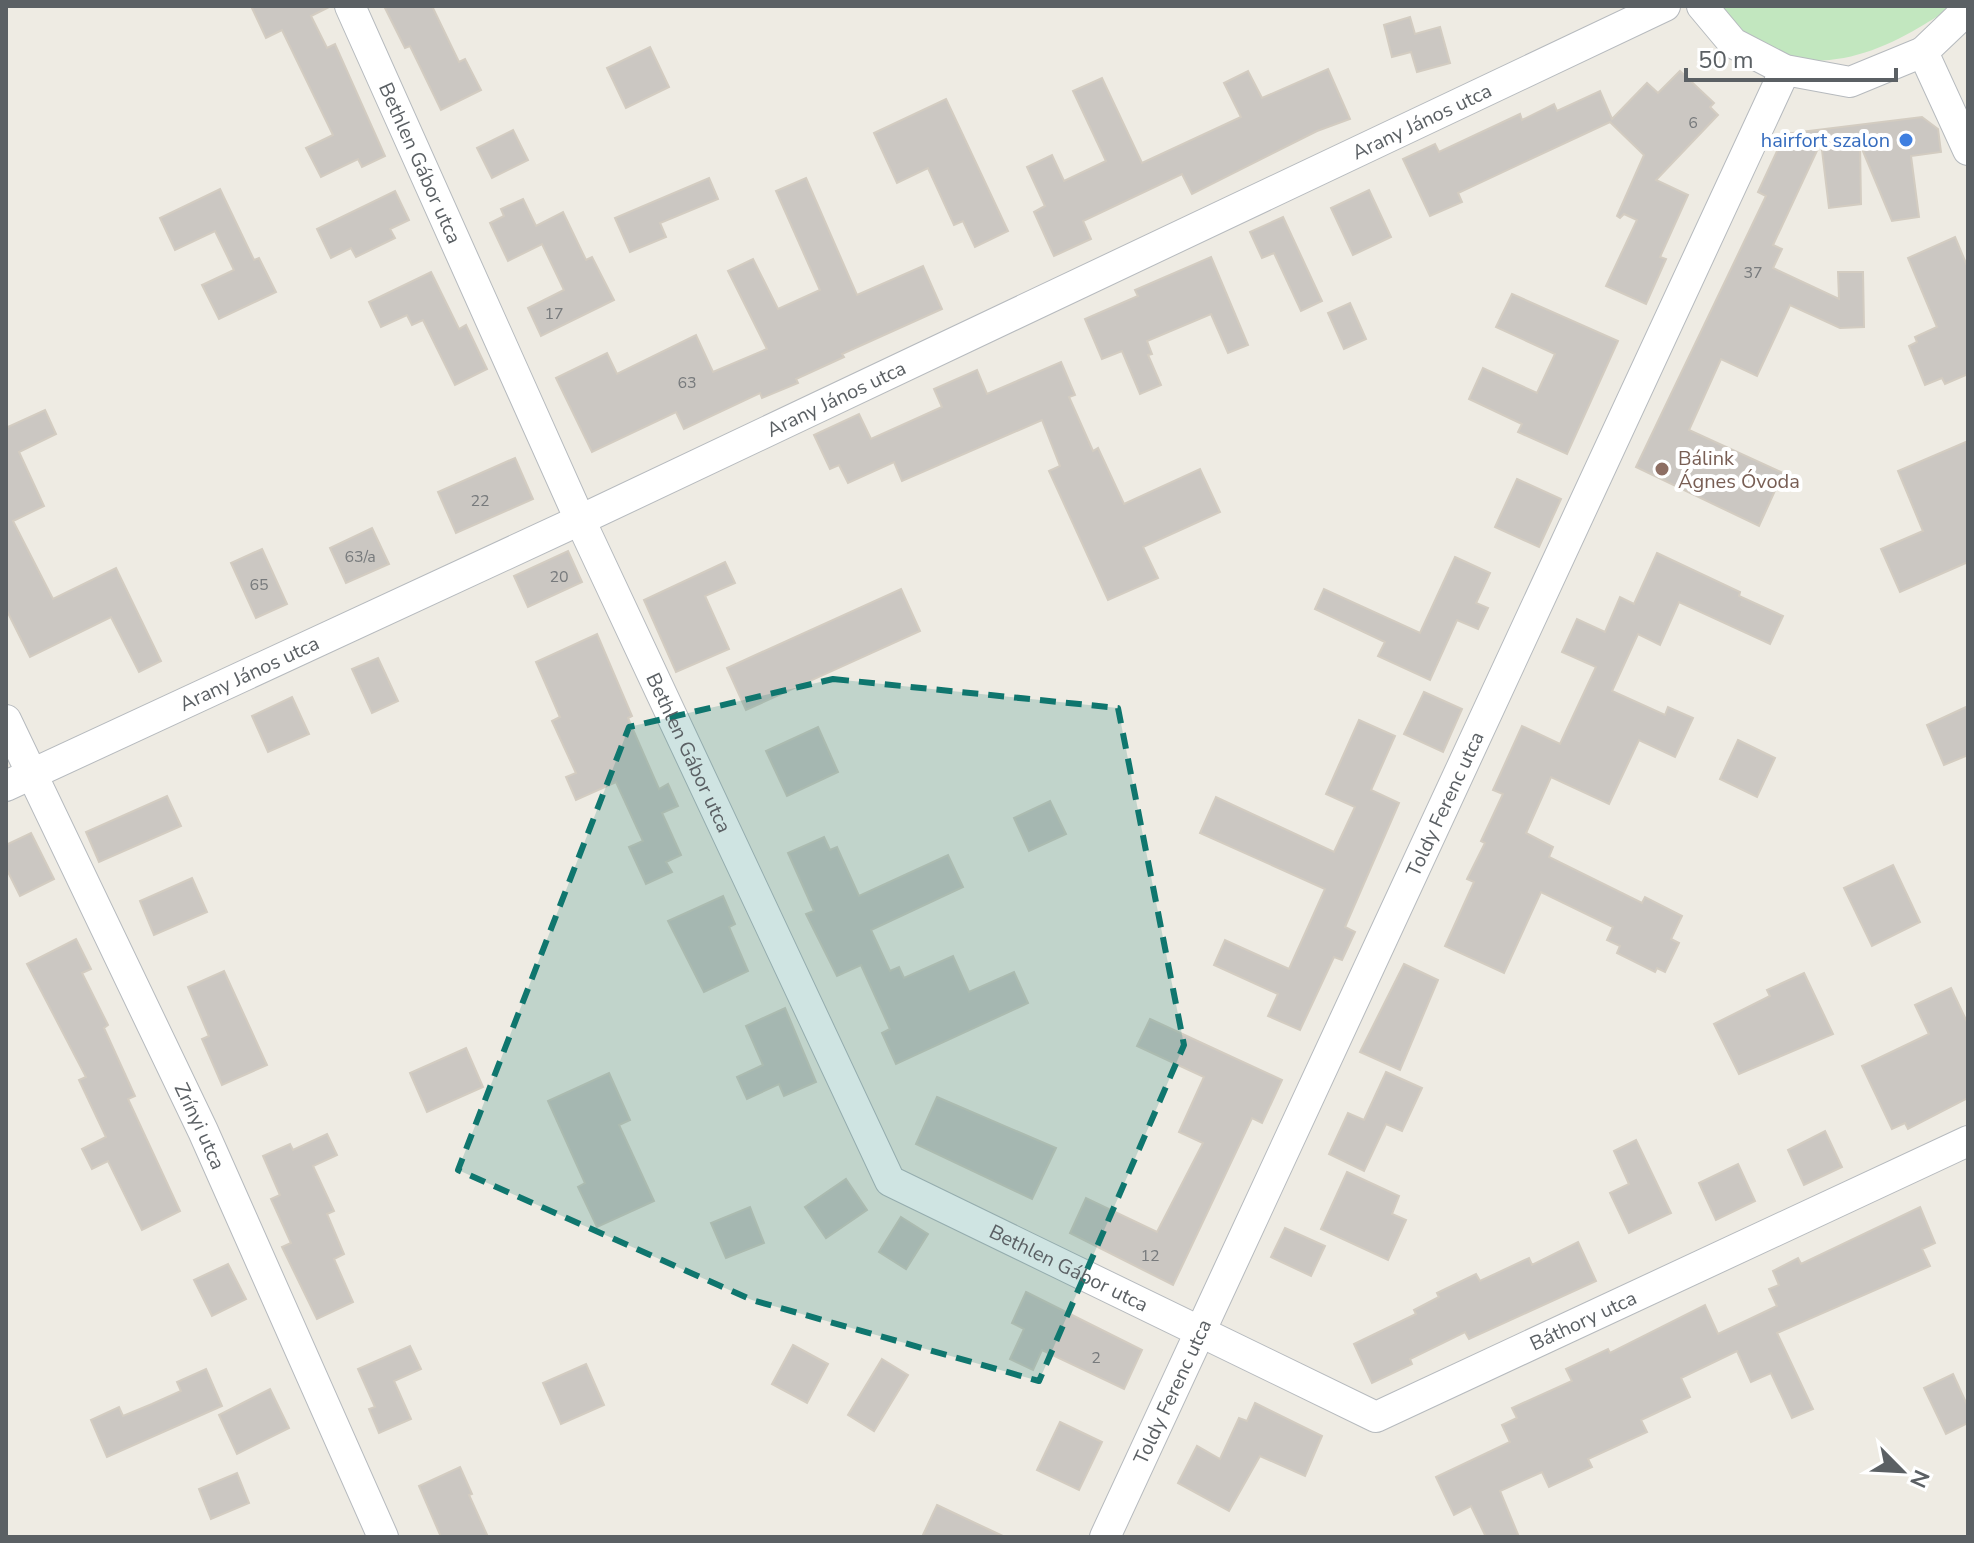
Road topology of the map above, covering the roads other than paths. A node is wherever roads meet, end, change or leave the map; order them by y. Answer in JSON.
{"nodes":[{"id":1,"x":350,"y":6,"type":"edge"},
{"id":2,"x":1665,"y":6,"type":"edge"},
{"id":3,"x":1702,"y":6,"type":"edge"},
{"id":4,"x":1968,"y":9,"type":"edge"},
{"id":5,"x":1923,"y":52,"type":"junction"},
{"id":6,"x":1785,"y":70,"type":"junction"},
{"id":7,"x":1968,"y":150,"type":"edge"},
{"id":8,"x":580,"y":520,"type":"junction"},
{"id":9,"x":6,"y":720,"type":"edge"},
{"id":10,"x":18,"y":780,"type":"edge"},
{"id":11,"x":1968,"y":1141,"type":"edge"},
{"id":12,"x":1200,"y":1334,"type":"junction"},
{"id":13,"x":383,"y":1537,"type":"edge"},
{"id":14,"x":1105,"y":1537,"type":"edge"}],
"edges":[{"from":1,"to":8,"type":"street","name":"Bethlen Gábor utca"},
{"from":2,"to":8,"type":"street","name":"Arany János utca"},
{"from":3,"to":6,"type":"street"},
{"from":4,"to":5,"type":"street"},
{"from":5,"to":6,"type":"street"},
{"from":5,"to":7,"type":"street"},
{"from":6,"to":12,"type":"street","name":"Toldy Ferenc utca"},
{"from":8,"to":10,"type":"street","name":"Arany János utca"},
{"from":8,"to":12,"type":"street","name":"Bethlen Gábor utca"},
{"from":9,"to":10,"type":"street","name":"Zrínyi utca"},
{"from":10,"to":13,"type":"street","name":"Zrínyi utca"},
{"from":11,"to":12,"type":"street","name":"Báthory utca"},
{"from":12,"to":14,"type":"street","name":"Toldy Ferenc utca"}]}
